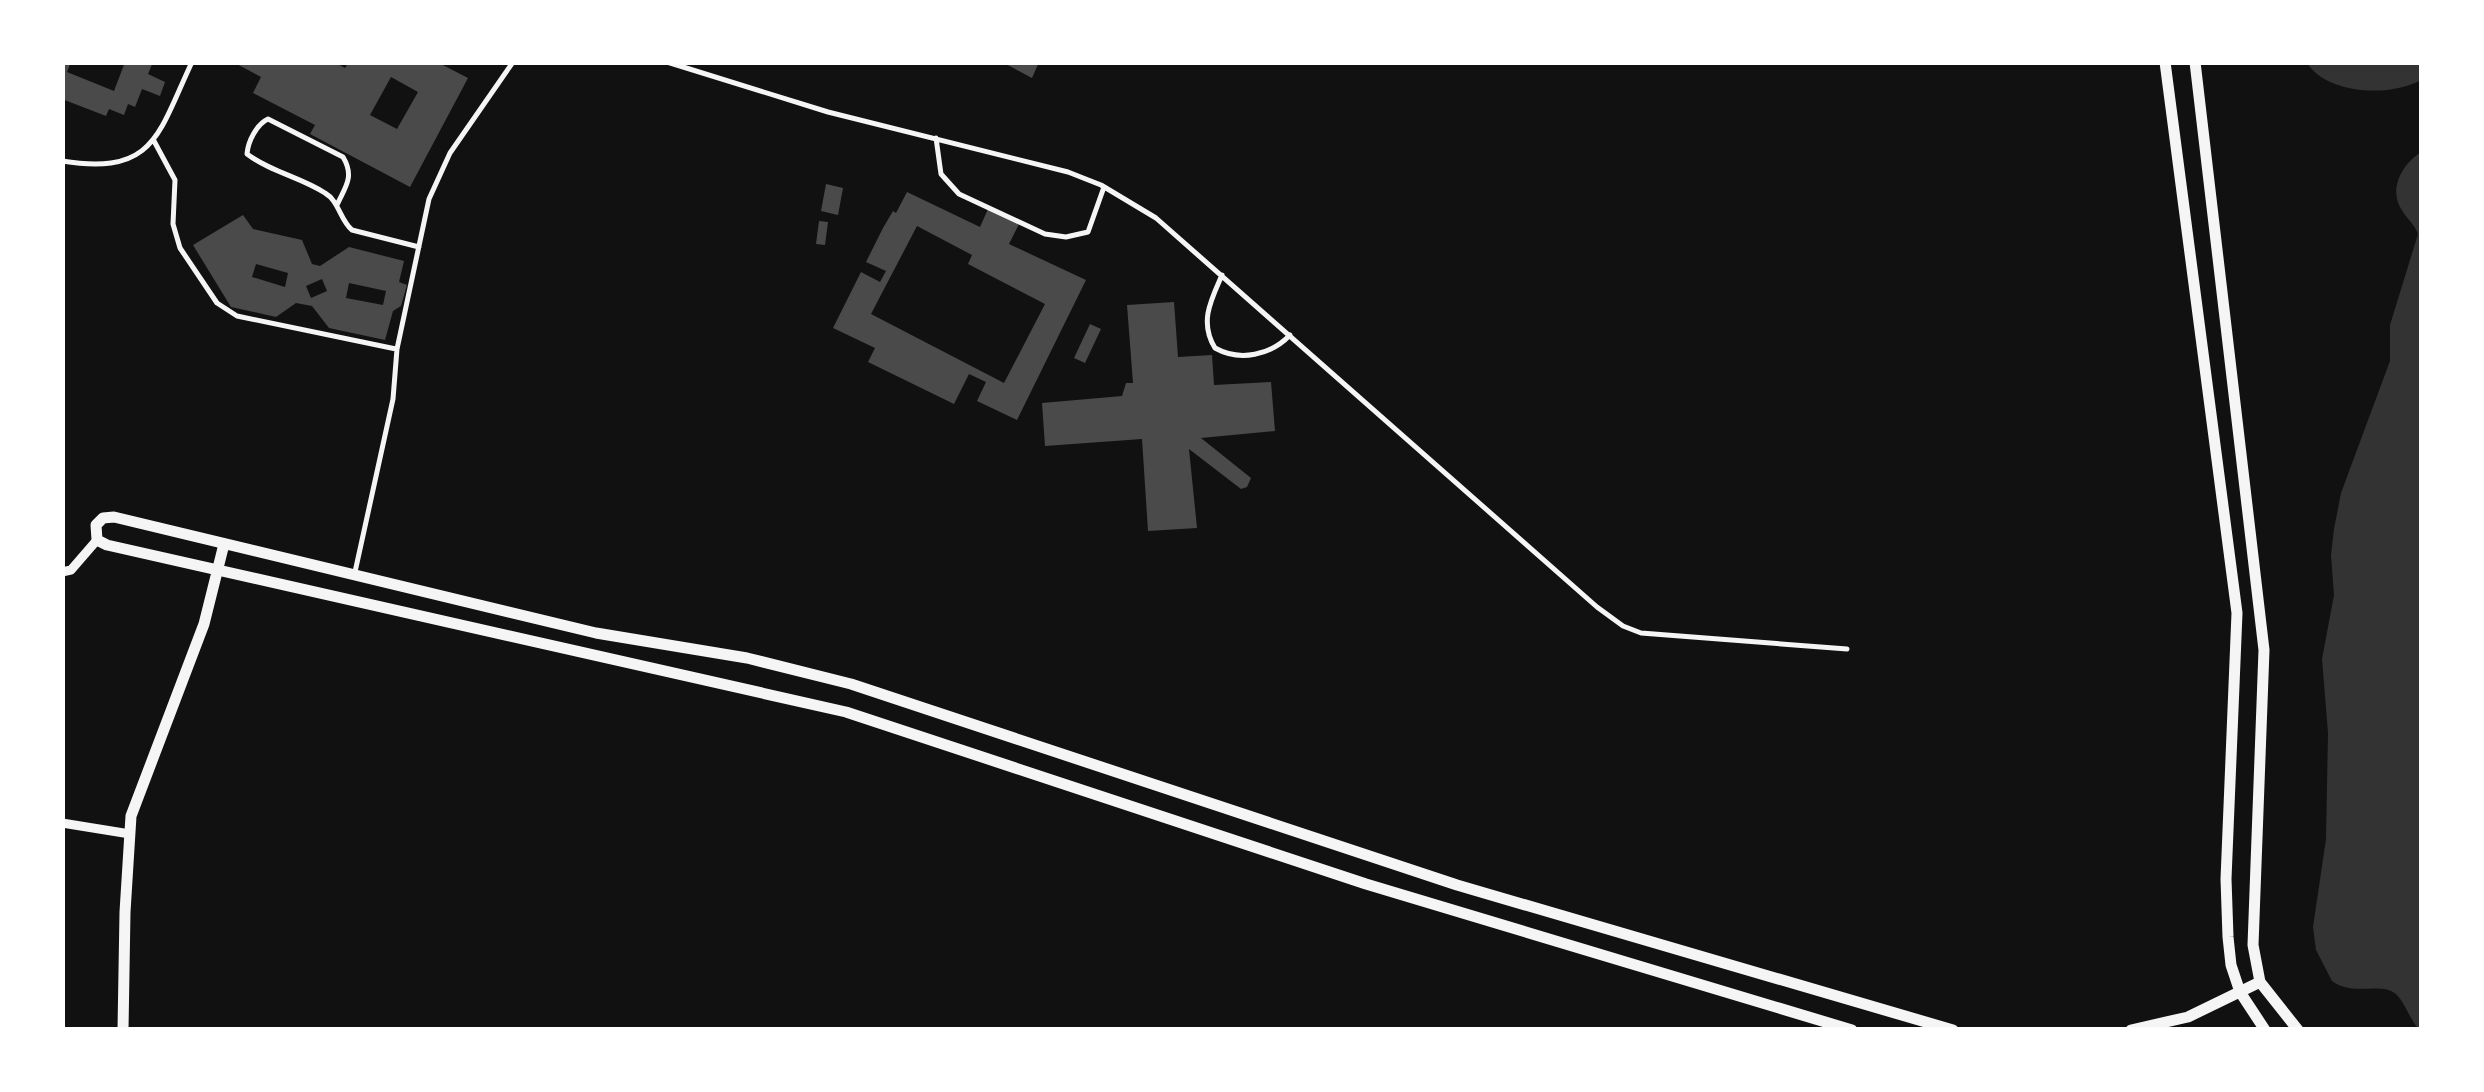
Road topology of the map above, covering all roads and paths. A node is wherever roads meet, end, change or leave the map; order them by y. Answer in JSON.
{"nodes":[{"id":1,"x":192,"y":62,"type":"edge"},
{"id":2,"x":667,"y":62,"type":"edge"},
{"id":3,"x":2165,"y":62,"type":"edge"},
{"id":4,"x":2195,"y":62,"type":"edge"},
{"id":5,"x":511,"y":63,"type":"edge"},
{"id":6,"x":936,"y":138,"type":"junction"},
{"id":7,"x":154,"y":141,"type":"junction"},
{"id":8,"x":62,"y":161,"type":"edge"},
{"id":9,"x":1104,"y":187,"type":"junction"},
{"id":10,"x":337,"y":205,"type":"junction"},
{"id":11,"x":419,"y":247,"type":"junction"},
{"id":12,"x":1222,"y":275,"type":"junction"},
{"id":13,"x":1290,"y":335,"type":"junction"},
{"id":14,"x":398,"y":349,"type":"junction"},
{"id":15,"x":96,"y":540,"type":"junction"},
{"id":16,"x":224,"y":544,"type":"junction"},
{"id":17,"x":216,"y":571,"type":"junction"},
{"id":18,"x":62,"y":572,"type":"edge"},
{"id":19,"x":355,"y":575,"type":"junction"},
{"id":20,"x":1848,"y":649,"type":"dead end"},
{"id":21,"x":62,"y":822,"type":"edge"},
{"id":22,"x":130,"y":834,"type":"junction"},
{"id":23,"x":2260,"y":982,"type":"junction"},
{"id":24,"x":2240,"y":992,"type":"junction"},
{"id":25,"x":2290,"y":1027,"type":"edge"},
{"id":26,"x":124,"y":1030,"type":"edge"},
{"id":27,"x":1852,"y":1030,"type":"edge"},
{"id":28,"x":1953,"y":1030,"type":"edge"},
{"id":29,"x":2131,"y":1030,"type":"edge"},
{"id":30,"x":2265,"y":1030,"type":"edge"}],
"edges":[{"from":1,"to":7,"type":"lane"},
{"from":2,"to":6,"type":"lane"},
{"from":3,"to":24,"type":"street"},
{"from":4,"to":23,"type":"street"},
{"from":5,"to":11,"type":"lane"},
{"from":6,"to":9,"type":"lane"},
{"from":6,"to":9,"type":"lane"},
{"from":7,"to":8,"type":"lane"},
{"from":7,"to":14,"type":"lane"},
{"from":9,"to":12,"type":"lane"},
{"from":10,"to":10,"type":"lane"},
{"from":10,"to":11,"type":"lane"},
{"from":11,"to":14,"type":"lane"},
{"from":12,"to":13,"type":"lane"},
{"from":12,"to":13,"type":"lane"},
{"from":13,"to":20,"type":"lane"},
{"from":14,"to":19,"type":"lane"},
{"from":15,"to":16,"type":"street"},
{"from":15,"to":17,"type":"street"},
{"from":15,"to":18,"type":"street"},
{"from":16,"to":17,"type":"street"},
{"from":16,"to":19,"type":"street"},
{"from":17,"to":22,"type":"street"},
{"from":17,"to":27,"type":"street"},
{"from":19,"to":28,"type":"street"},
{"from":21,"to":22,"type":"street"},
{"from":22,"to":26,"type":"street"},
{"from":23,"to":24,"type":"street"},
{"from":23,"to":25,"type":"street"},
{"from":24,"to":29,"type":"street"},
{"from":24,"to":30,"type":"street"}]}
